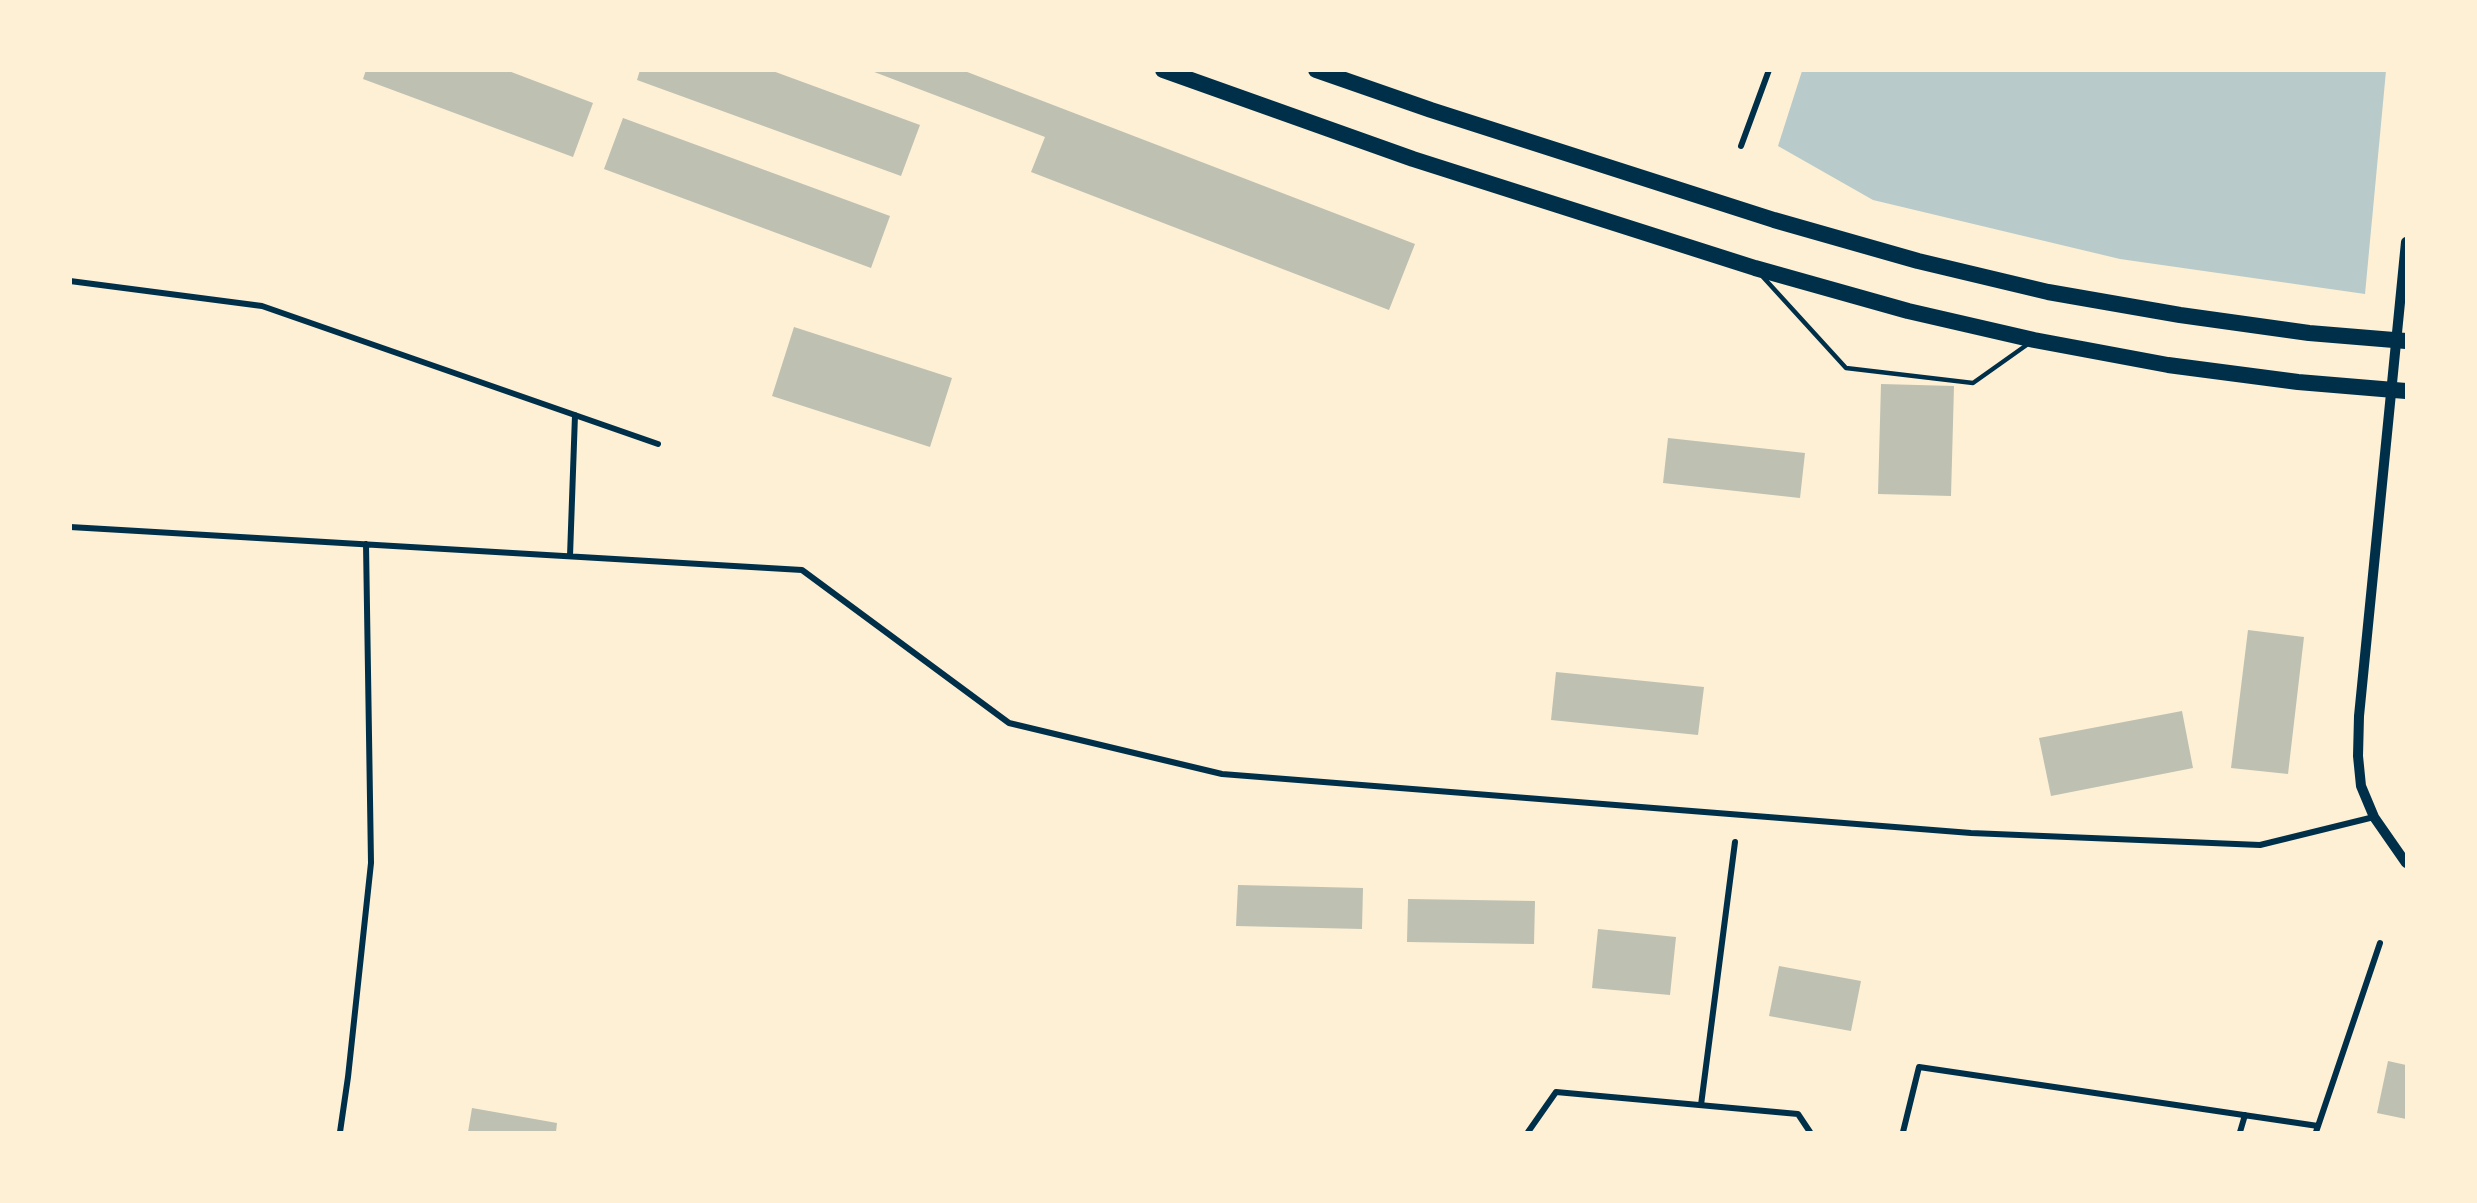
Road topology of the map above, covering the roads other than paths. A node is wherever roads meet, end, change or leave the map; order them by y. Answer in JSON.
{"nodes":[{"id":1,"x":1163,"y":70,"type":"edge"},
{"id":2,"x":1316,"y":70,"type":"edge"},
{"id":3,"x":1351,"y":70,"type":"edge"},
{"id":4,"x":1769,"y":70,"type":"edge"},
{"id":5,"x":1431,"y":110,"type":"junction"},
{"id":6,"x":1741,"y":146,"type":"dead end"},
{"id":7,"x":2406,"y":242,"type":"edge"},
{"id":8,"x":1755,"y":268,"type":"junction"},
{"id":9,"x":70,"y":281,"type":"edge"},
{"id":10,"x":2034,"y":340,"type":"junction"},
{"id":11,"x":2406,"y":341,"type":"edge"},
{"id":12,"x":2406,"y":391,"type":"edge"},
{"id":13,"x":575,"y":415,"type":"junction"},
{"id":14,"x":658,"y":444,"type":"dead end"},
{"id":15,"x":70,"y":528,"type":"edge"},
{"id":16,"x":366,"y":544,"type":"junction"},
{"id":17,"x":570,"y":556,"type":"junction"},
{"id":18,"x":2374,"y":817,"type":"junction"},
{"id":19,"x":1735,"y":842,"type":"dead end"},
{"id":20,"x":2406,"y":863,"type":"edge"},
{"id":21,"x":2380,"y":942,"type":"dead end"},
{"id":22,"x":1701,"y":1105,"type":"junction"},
{"id":23,"x":2245,"y":1115,"type":"junction"},
{"id":24,"x":2317,"y":1129,"type":"edge"},
{"id":25,"x":340,"y":1132,"type":"edge"},
{"id":26,"x":1528,"y":1132,"type":"edge"},
{"id":27,"x":1810,"y":1132,"type":"edge"},
{"id":28,"x":1903,"y":1132,"type":"edge"},
{"id":29,"x":2240,"y":1132,"type":"edge"}],
"edges":[{"from":1,"to":8,"type":"highway"},
{"from":2,"to":5,"type":"highway"},
{"from":3,"to":5,"type":"highway"},
{"from":4,"to":6,"type":"street"},
{"from":5,"to":11,"type":"highway"},
{"from":7,"to":18,"type":"street"},
{"from":8,"to":10,"type":"highway"},
{"from":8,"to":10,"type":"lane"},
{"from":9,"to":13,"type":"street"},
{"from":10,"to":12,"type":"highway"},
{"from":13,"to":14,"type":"street"},
{"from":13,"to":17,"type":"street"},
{"from":15,"to":16,"type":"street"},
{"from":16,"to":17,"type":"street"},
{"from":16,"to":25,"type":"street"},
{"from":17,"to":18,"type":"street"},
{"from":18,"to":20,"type":"street"},
{"from":19,"to":22,"type":"street"},
{"from":21,"to":24,"type":"street"},
{"from":22,"to":26,"type":"street"},
{"from":22,"to":27,"type":"street"},
{"from":23,"to":24,"type":"street"},
{"from":23,"to":28,"type":"street"},
{"from":23,"to":29,"type":"street"}]}
